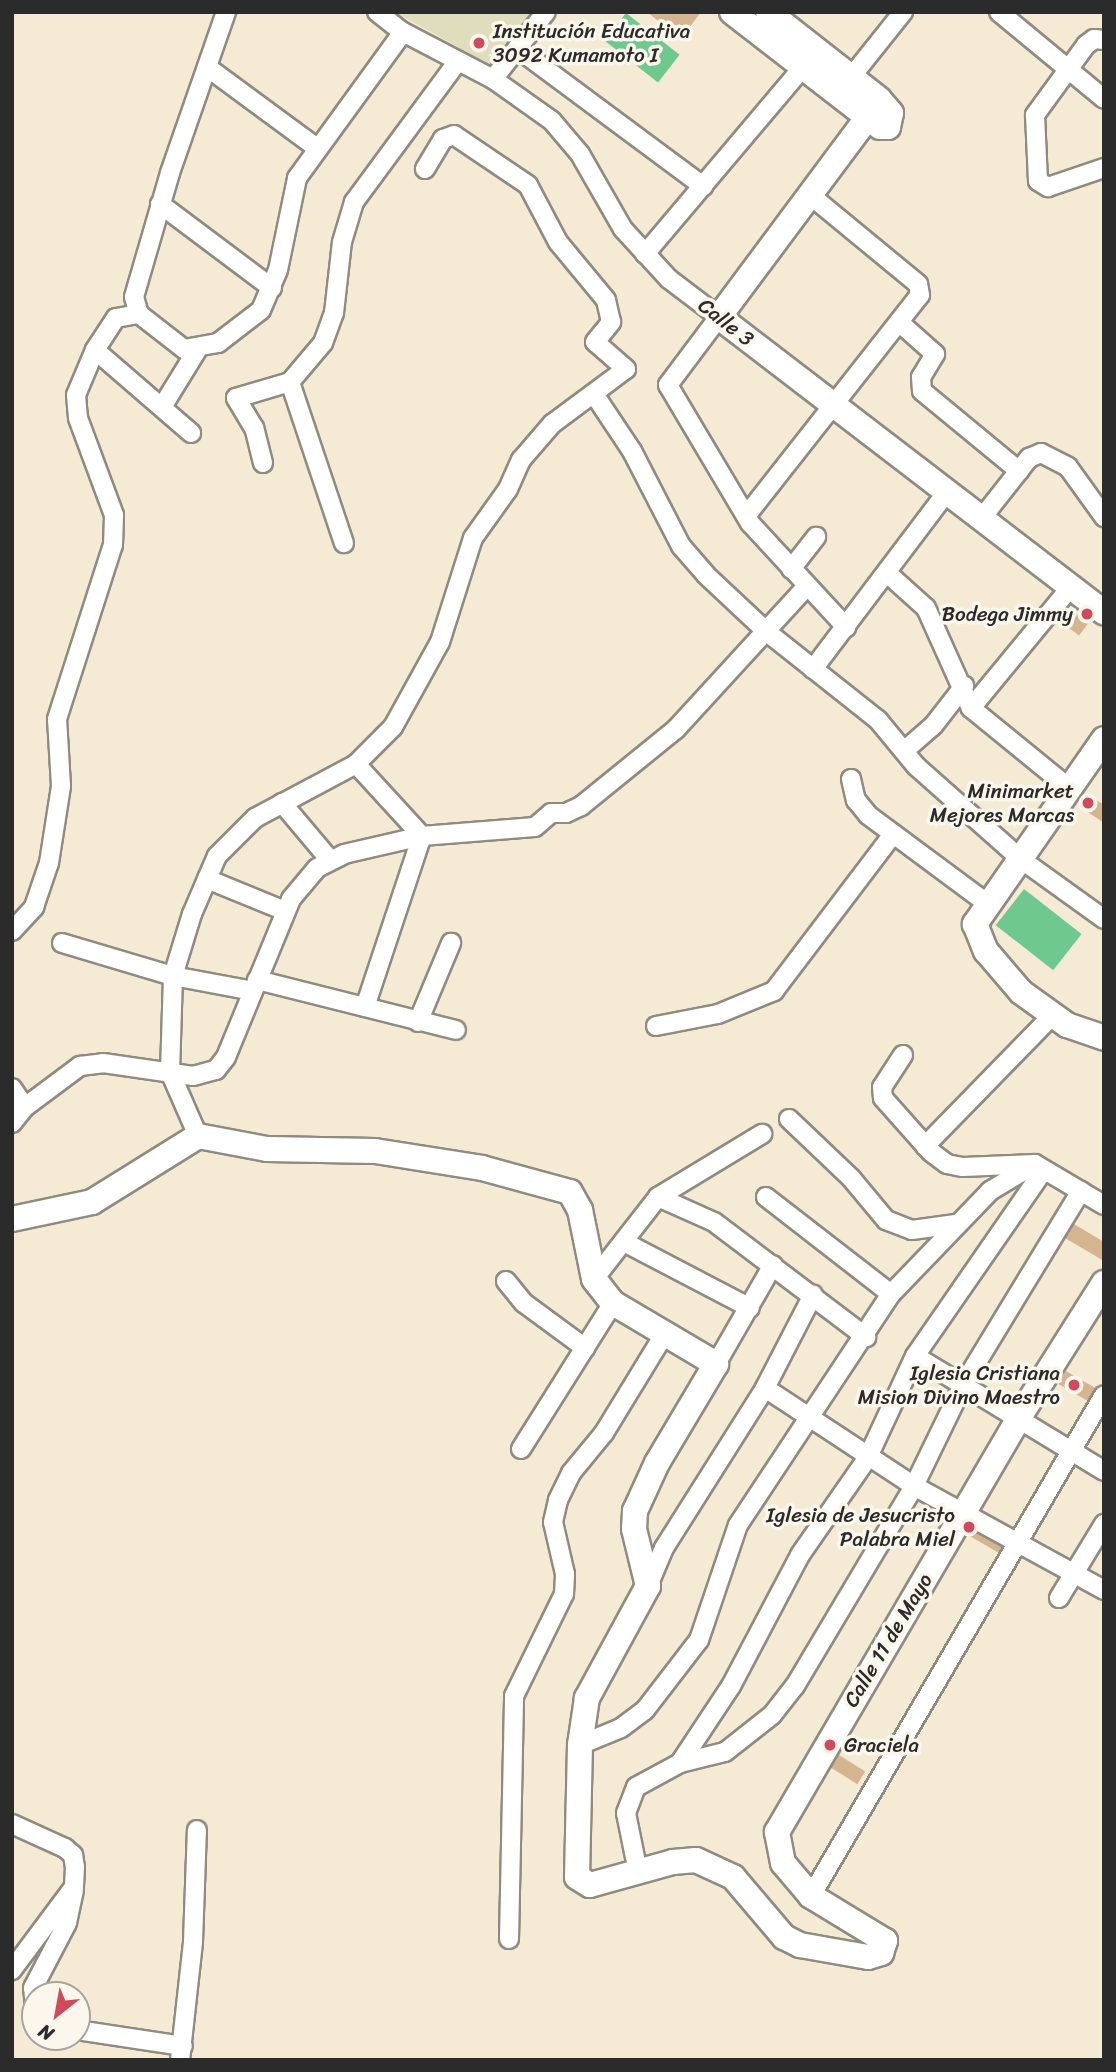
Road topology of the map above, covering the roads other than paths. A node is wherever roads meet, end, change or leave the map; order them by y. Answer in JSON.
{"nodes":[{"id":1,"x":226,"y":12,"type":"edge"},
{"id":2,"x":377,"y":12,"type":"edge"},
{"id":3,"x":546,"y":12,"type":"edge"},
{"id":4,"x":732,"y":12,"type":"edge"},
{"id":5,"x":768,"y":12,"type":"edge"},
{"id":6,"x":903,"y":12,"type":"edge"},
{"id":7,"x":999,"y":12,"type":"edge"},
{"id":8,"x":403,"y":33,"type":"junction"},
{"id":9,"x":1104,"y":40,"type":"edge"},
{"id":10,"x":517,"y":48,"type":"junction"},
{"id":11,"x":458,"y":61,"type":"junction"},
{"id":12,"x":206,"y":67,"type":"junction"},
{"id":13,"x":803,"y":67,"type":"junction"},
{"id":14,"x":1067,"y":67,"type":"junction"},
{"id":15,"x":493,"y":79,"type":"junction"},
{"id":16,"x":844,"y":86,"type":"junction"},
{"id":17,"x":1104,"y":99,"type":"edge"},
{"id":18,"x":317,"y":148,"type":"junction"},
{"id":19,"x":1104,"y":168,"type":"edge"},
{"id":20,"x":425,"y":169,"type":"dead end"},
{"id":21,"x":703,"y":186,"type":"junction"},
{"id":22,"x":810,"y":195,"type":"junction"},
{"id":23,"x":160,"y":204,"type":"junction"},
{"id":24,"x":645,"y":254,"type":"junction"},
{"id":25,"x":272,"y":288,"type":"junction"},
{"id":26,"x":139,"y":314,"type":"junction"},
{"id":27,"x":719,"y":317,"type":"junction"},
{"id":28,"x":900,"y":323,"type":"junction"},
{"id":29,"x":95,"y":350,"type":"junction"},
{"id":30,"x":197,"y":351,"type":"junction"},
{"id":31,"x":290,"y":382,"type":"junction"},
{"id":32,"x":594,"y":394,"type":"junction"},
{"id":33,"x":834,"y":406,"type":"junction"},
{"id":34,"x":162,"y":407,"type":"junction"},
{"id":35,"x":191,"y":433,"type":"dead end"},
{"id":36,"x":263,"y":463,"type":"dead end"},
{"id":37,"x":1019,"y":471,"type":"junction"},
{"id":38,"x":947,"y":492,"type":"junction"},
{"id":39,"x":746,"y":516,"type":"junction"},
{"id":40,"x":1104,"y":517,"type":"edge"},
{"id":41,"x":981,"y":519,"type":"junction"},
{"id":42,"x":816,"y":537,"type":"dead end"},
{"id":43,"x":344,"y":543,"type":"dead end"},
{"id":44,"x":791,"y":569,"type":"junction"},
{"id":45,"x":887,"y":573,"type":"junction"},
{"id":46,"x":807,"y":586,"type":"junction"},
{"id":47,"x":1070,"y":588,"type":"junction"},
{"id":48,"x":1104,"y":612,"type":"edge"},
{"id":49,"x":846,"y":627,"type":"junction"},
{"id":50,"x":767,"y":632,"type":"junction"},
{"id":51,"x":813,"y":669,"type":"junction"},
{"id":52,"x":964,"y":686,"type":"junction"},
{"id":53,"x":971,"y":708,"type":"junction"},
{"id":54,"x":1104,"y":739,"type":"edge"},
{"id":55,"x":904,"y":751,"type":"junction"},
{"id":56,"x":356,"y":764,"type":"junction"},
{"id":57,"x":851,"y":779,"type":"dead end"},
{"id":58,"x":1069,"y":788,"type":"junction"},
{"id":59,"x":282,"y":803,"type":"junction"},
{"id":60,"x":893,"y":834,"type":"junction"},
{"id":61,"x":422,"y":836,"type":"junction"},
{"id":62,"x":330,"y":860,"type":"junction"},
{"id":63,"x":1021,"y":860,"type":"junction"},
{"id":64,"x":207,"y":879,"type":"junction"},
{"id":65,"x":988,"y":904,"type":"junction"},
{"id":66,"x":285,"y":911,"type":"junction"},
{"id":67,"x":1104,"y":919,"type":"edge"},
{"id":68,"x":12,"y":931,"type":"edge"},
{"id":69,"x":62,"y":943,"type":"dead end"},
{"id":70,"x":451,"y":943,"type":"dead end"},
{"id":71,"x":173,"y":976,"type":"junction"},
{"id":72,"x":255,"y":985,"type":"junction"},
{"id":73,"x":365,"y":1007,"type":"junction"},
{"id":74,"x":1053,"y":1015,"type":"junction"},
{"id":75,"x":418,"y":1023,"type":"junction"},
{"id":76,"x":656,"y":1026,"type":"dead end"},
{"id":77,"x":456,"y":1030,"type":"dead end"},
{"id":78,"x":1104,"y":1038,"type":"edge"},
{"id":79,"x":903,"y":1055,"type":"dead end"},
{"id":80,"x":170,"y":1072,"type":"junction"},
{"id":81,"x":12,"y":1088,"type":"edge"},
{"id":82,"x":25,"y":1107,"type":"junction"},
{"id":83,"x":789,"y":1119,"type":"dead end"},
{"id":84,"x":12,"y":1123,"type":"edge"},
{"id":85,"x":762,"y":1134,"type":"dead end"},
{"id":86,"x":198,"y":1136,"type":"junction"},
{"id":87,"x":925,"y":1146,"type":"junction"},
{"id":88,"x":1039,"y":1167,"type":"junction"},
{"id":89,"x":1081,"y":1192,"type":"junction"},
{"id":90,"x":658,"y":1197,"type":"junction"},
{"id":91,"x":766,"y":1197,"type":"dead end"},
{"id":92,"x":1104,"y":1205,"type":"edge"},
{"id":93,"x":12,"y":1219,"type":"edge"},
{"id":94,"x":956,"y":1224,"type":"junction"},
{"id":95,"x":624,"y":1241,"type":"junction"},
{"id":96,"x":773,"y":1265,"type":"junction"},
{"id":97,"x":594,"y":1279,"type":"junction"},
{"id":98,"x":506,"y":1281,"type":"dead end"},
{"id":99,"x":1104,"y":1283,"type":"edge"},
{"id":100,"x":891,"y":1294,"type":"junction"},
{"id":101,"x":813,"y":1295,"type":"junction"},
{"id":102,"x":613,"y":1303,"type":"junction"},
{"id":103,"x":750,"y":1308,"type":"junction"},
{"id":104,"x":665,"y":1333,"type":"junction"},
{"id":105,"x":866,"y":1336,"type":"junction"},
{"id":106,"x":585,"y":1348,"type":"junction"},
{"id":107,"x":915,"y":1356,"type":"junction"},
{"id":108,"x":716,"y":1364,"type":"junction"},
{"id":109,"x":963,"y":1385,"type":"junction"},
{"id":110,"x":765,"y":1388,"type":"junction"},
{"id":111,"x":1104,"y":1395,"type":"edge"},
{"id":112,"x":810,"y":1417,"type":"junction"},
{"id":113,"x":1018,"y":1419,"type":"junction"},
{"id":114,"x":521,"y":1449,"type":"dead end"},
{"id":115,"x":1070,"y":1451,"type":"junction"},
{"id":116,"x":868,"y":1457,"type":"junction"},
{"id":117,"x":1104,"y":1471,"type":"edge"},
{"id":118,"x":914,"y":1486,"type":"junction"},
{"id":119,"x":964,"y":1511,"type":"junction"},
{"id":120,"x":1104,"y":1524,"type":"edge"},
{"id":121,"x":1022,"y":1543,"type":"junction"},
{"id":122,"x":1074,"y":1573,"type":"junction"},
{"id":123,"x":648,"y":1586,"type":"junction"},
{"id":124,"x":1104,"y":1590,"type":"edge"},
{"id":125,"x":1059,"y":1598,"type":"dead end"},
{"id":126,"x":580,"y":1745,"type":"junction"},
{"id":127,"x":680,"y":1763,"type":"junction"},
{"id":128,"x":12,"y":1824,"type":"edge"},
{"id":129,"x":197,"y":1830,"type":"dead end"},
{"id":130,"x":638,"y":1872,"type":"junction"},
{"id":131,"x":74,"y":1887,"type":"junction"},
{"id":132,"x":811,"y":1896,"type":"junction"},
{"id":133,"x":509,"y":1939,"type":"dead end"},
{"id":134,"x":12,"y":1970,"type":"edge"},
{"id":135,"x":37,"y":1981,"type":"edge"},
{"id":136,"x":91,"y":2033,"type":"edge"},
{"id":137,"x":182,"y":2053,"type":"edge"}],
"edges":[{"from":1,"to":12,"type":"street"},
{"from":2,"to":8,"type":"street","name":"Calle 3"},
{"from":3,"to":10,"type":"street"},
{"from":4,"to":13,"type":"street"},
{"from":5,"to":16,"type":"street"},
{"from":6,"to":16,"type":"street"},
{"from":7,"to":14,"type":"street"},
{"from":8,"to":11,"type":"street","name":"Calle 3"},
{"from":8,"to":18,"type":"street"},
{"from":9,"to":14,"type":"street"},
{"from":10,"to":15,"type":"street"},
{"from":10,"to":21,"type":"street"},
{"from":11,"to":15,"type":"street","name":"Calle 3"},
{"from":11,"to":31,"type":"street"},
{"from":12,"to":18,"type":"street"},
{"from":12,"to":23,"type":"street"},
{"from":13,"to":16,"type":"street"},
{"from":13,"to":21,"type":"street"},
{"from":14,"to":17,"type":"street"},
{"from":14,"to":19,"type":"street"},
{"from":15,"to":24,"type":"street","name":"Calle 3"},
{"from":16,"to":22,"type":"street"},
{"from":18,"to":25,"type":"street"},
{"from":20,"to":32,"type":"street"},
{"from":21,"to":24,"type":"street"},
{"from":22,"to":27,"type":"street"},
{"from":22,"to":28,"type":"street"},
{"from":23,"to":25,"type":"street"},
{"from":23,"to":26,"type":"street"},
{"from":24,"to":27,"type":"street","name":"Calle 3"},
{"from":25,"to":30,"type":"street"},
{"from":26,"to":29,"type":"street"},
{"from":26,"to":30,"type":"street"},
{"from":27,"to":33,"type":"street","name":"Calle 3"},
{"from":27,"to":39,"type":"street"},
{"from":28,"to":33,"type":"street"},
{"from":28,"to":37,"type":"street"},
{"from":29,"to":34,"type":"street"},
{"from":29,"to":68,"type":"street"},
{"from":30,"to":34,"type":"street"},
{"from":31,"to":36,"type":"street"},
{"from":31,"to":43,"type":"street"},
{"from":32,"to":50,"type":"street"},
{"from":32,"to":56,"type":"street"},
{"from":33,"to":38,"type":"street","name":"Calle 3"},
{"from":33,"to":39,"type":"street"},
{"from":34,"to":35,"type":"street"},
{"from":37,"to":40,"type":"street"},
{"from":37,"to":41,"type":"street"},
{"from":38,"to":41,"type":"street","name":"Calle 3"},
{"from":38,"to":45,"type":"street"},
{"from":39,"to":44,"type":"street"},
{"from":41,"to":47,"type":"street","name":"Calle 3"},
{"from":42,"to":44,"type":"street"},
{"from":44,"to":46,"type":"street"},
{"from":45,"to":49,"type":"street"},
{"from":45,"to":52,"type":"street"},
{"from":46,"to":49,"type":"street"},
{"from":46,"to":50,"type":"street"},
{"from":47,"to":48,"type":"street","name":"Calle 3"},
{"from":47,"to":53,"type":"street"},
{"from":49,"to":51,"type":"street"},
{"from":50,"to":51,"type":"street"},
{"from":50,"to":61,"type":"street"},
{"from":51,"to":55,"type":"street"},
{"from":52,"to":53,"type":"street"},
{"from":52,"to":55,"type":"street"},
{"from":53,"to":58,"type":"street"},
{"from":54,"to":58,"type":"street"},
{"from":55,"to":63,"type":"street"},
{"from":56,"to":59,"type":"street"},
{"from":56,"to":61,"type":"street"},
{"from":57,"to":60,"type":"street"},
{"from":58,"to":63,"type":"street"},
{"from":59,"to":62,"type":"street"},
{"from":59,"to":64,"type":"street"},
{"from":60,"to":65,"type":"street"},
{"from":60,"to":76,"type":"street"},
{"from":61,"to":62,"type":"street"},
{"from":61,"to":73,"type":"street"},
{"from":62,"to":66,"type":"street"},
{"from":63,"to":65,"type":"street"},
{"from":63,"to":67,"type":"street"},
{"from":64,"to":66,"type":"street"},
{"from":64,"to":71,"type":"street"},
{"from":65,"to":74,"type":"street"},
{"from":66,"to":72,"type":"street"},
{"from":69,"to":71,"type":"street"},
{"from":70,"to":75,"type":"street"},
{"from":71,"to":72,"type":"street"},
{"from":71,"to":80,"type":"street"},
{"from":72,"to":73,"type":"street"},
{"from":72,"to":80,"type":"street"},
{"from":73,"to":75,"type":"street"},
{"from":74,"to":78,"type":"street"},
{"from":74,"to":87,"type":"street"},
{"from":75,"to":77,"type":"street"},
{"from":79,"to":87,"type":"street"},
{"from":80,"to":82,"type":"street"},
{"from":80,"to":86,"type":"street"},
{"from":81,"to":82,"type":"street"},
{"from":82,"to":84,"type":"street"},
{"from":83,"to":94,"type":"street"},
{"from":85,"to":90,"type":"street"},
{"from":86,"to":93,"type":"street"},
{"from":86,"to":97,"type":"street"},
{"from":87,"to":88,"type":"street"},
{"from":88,"to":89,"type":"street"},
{"from":88,"to":94,"type":"street"},
{"from":88,"to":107,"type":"street"},
{"from":89,"to":92,"type":"street"},
{"from":89,"to":109,"type":"street"},
{"from":90,"to":95,"type":"street"},
{"from":90,"to":96,"type":"street"},
{"from":91,"to":100,"type":"street"},
{"from":94,"to":100,"type":"street"},
{"from":95,"to":97,"type":"street"},
{"from":95,"to":103,"type":"street"},
{"from":96,"to":101,"type":"street"},
{"from":96,"to":103,"type":"street"},
{"from":97,"to":102,"type":"street"},
{"from":98,"to":106,"type":"street"},
{"from":99,"to":113,"type":"street","name":"Calle 11 de Mayo"},
{"from":100,"to":105,"type":"street"},
{"from":101,"to":105,"type":"street"},
{"from":101,"to":110,"type":"street"},
{"from":102,"to":104,"type":"street"},
{"from":102,"to":106,"type":"street"},
{"from":103,"to":108,"type":"street"},
{"from":104,"to":108,"type":"street"},
{"from":104,"to":133,"type":"street"},
{"from":105,"to":112,"type":"street"},
{"from":106,"to":114,"type":"street"},
{"from":107,"to":109,"type":"street"},
{"from":107,"to":116,"type":"street"},
{"from":108,"to":123,"type":"street"},
{"from":109,"to":113,"type":"street"},
{"from":109,"to":118,"type":"street"},
{"from":110,"to":112,"type":"street"},
{"from":110,"to":123,"type":"street"},
{"from":111,"to":115,"type":"street"},
{"from":112,"to":116,"type":"street"},
{"from":112,"to":126,"type":"street"},
{"from":113,"to":115,"type":"street"},
{"from":113,"to":119,"type":"street","name":"Calle 11 de Mayo"},
{"from":115,"to":117,"type":"street"},
{"from":115,"to":121,"type":"street"},
{"from":116,"to":118,"type":"street"},
{"from":116,"to":127,"type":"street"},
{"from":118,"to":119,"type":"street"},
{"from":118,"to":127,"type":"street"},
{"from":119,"to":121,"type":"street"},
{"from":119,"to":132,"type":"street","name":"Calle 11 de Mayo"},
{"from":120,"to":122,"type":"street"},
{"from":121,"to":122,"type":"street"},
{"from":121,"to":132,"type":"street"},
{"from":122,"to":124,"type":"street"},
{"from":122,"to":125,"type":"street"},
{"from":123,"to":126,"type":"street"},
{"from":126,"to":130,"type":"street"},
{"from":127,"to":130,"type":"street"},
{"from":128,"to":131,"type":"street"},
{"from":129,"to":137,"type":"street"},
{"from":130,"to":132,"type":"street"},
{"from":131,"to":134,"type":"street"},
{"from":131,"to":135,"type":"street"},
{"from":136,"to":137,"type":"street"}]}
